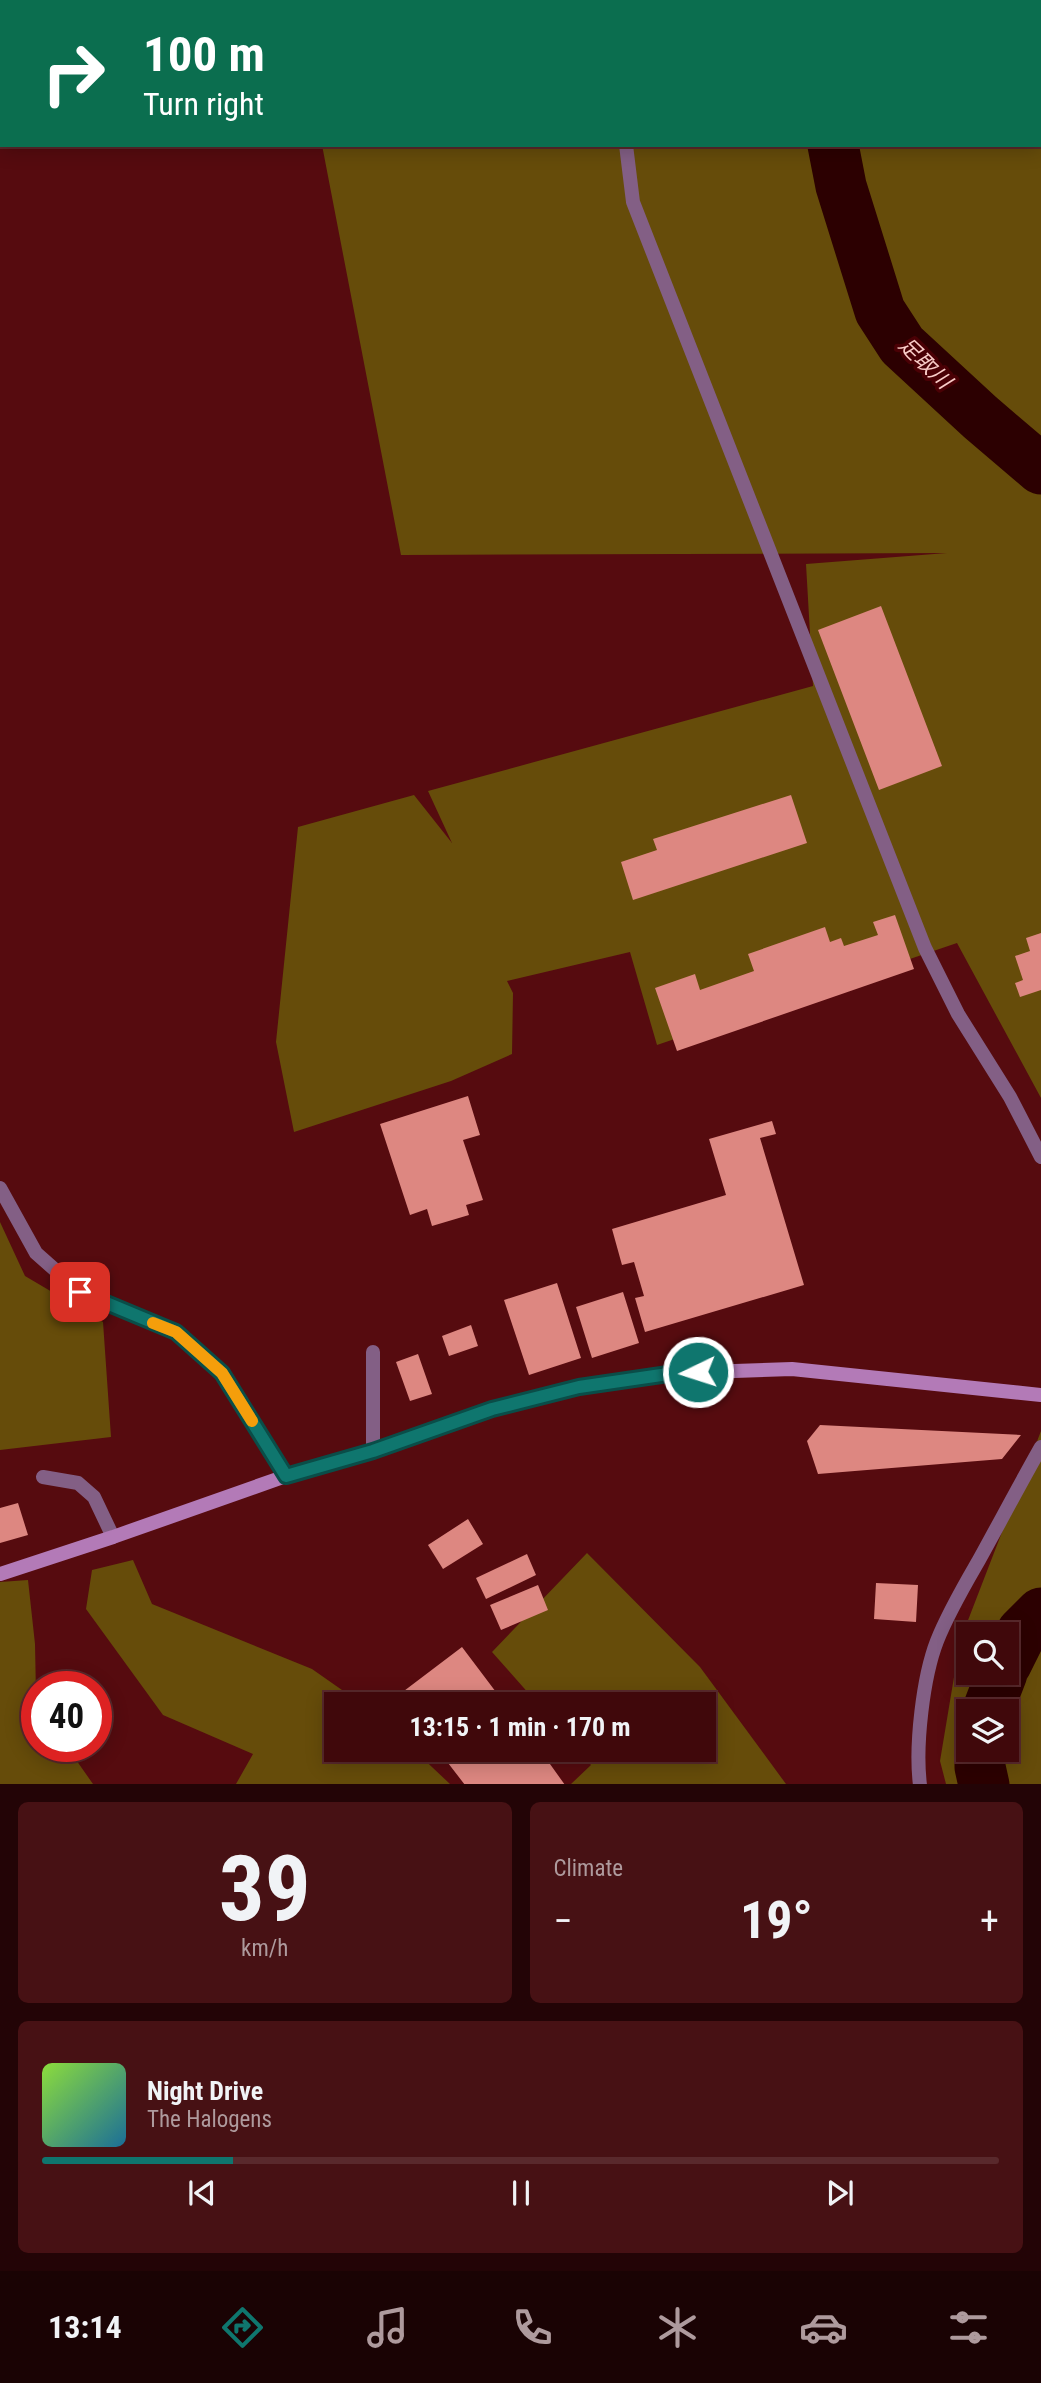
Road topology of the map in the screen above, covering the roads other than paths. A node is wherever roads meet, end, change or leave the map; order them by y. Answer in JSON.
{"nodes":[{"id":1,"x":626,"y":147,"type":"edge"},
{"id":2,"x":1041,"y":1157,"type":"edge"},
{"id":3,"x":0,"y":1188,"type":"edge"},
{"id":4,"x":373,"y":1352,"type":"dead end"},
{"id":5,"x":1041,"y":1395,"type":"edge"},
{"id":6,"x":1041,"y":1447,"type":"edge"},
{"id":7,"x":373,"y":1451,"type":"junction"},
{"id":8,"x":286,"y":1476,"type":"junction"},
{"id":9,"x":43,"y":1477,"type":"dead end"},
{"id":10,"x":113,"y":1537,"type":"junction"},
{"id":11,"x":0,"y":1574,"type":"edge"},
{"id":12,"x":920,"y":1784,"type":"edge"}],
"edges":[{"from":1,"to":2,"type":"street"},
{"from":3,"to":8,"type":"street"},
{"from":4,"to":7,"type":"street"},
{"from":5,"to":7,"type":"street"},
{"from":6,"to":12,"type":"street"},
{"from":7,"to":8,"type":"street"},
{"from":8,"to":10,"type":"street"},
{"from":9,"to":10,"type":"street"},
{"from":10,"to":11,"type":"street"}]}
